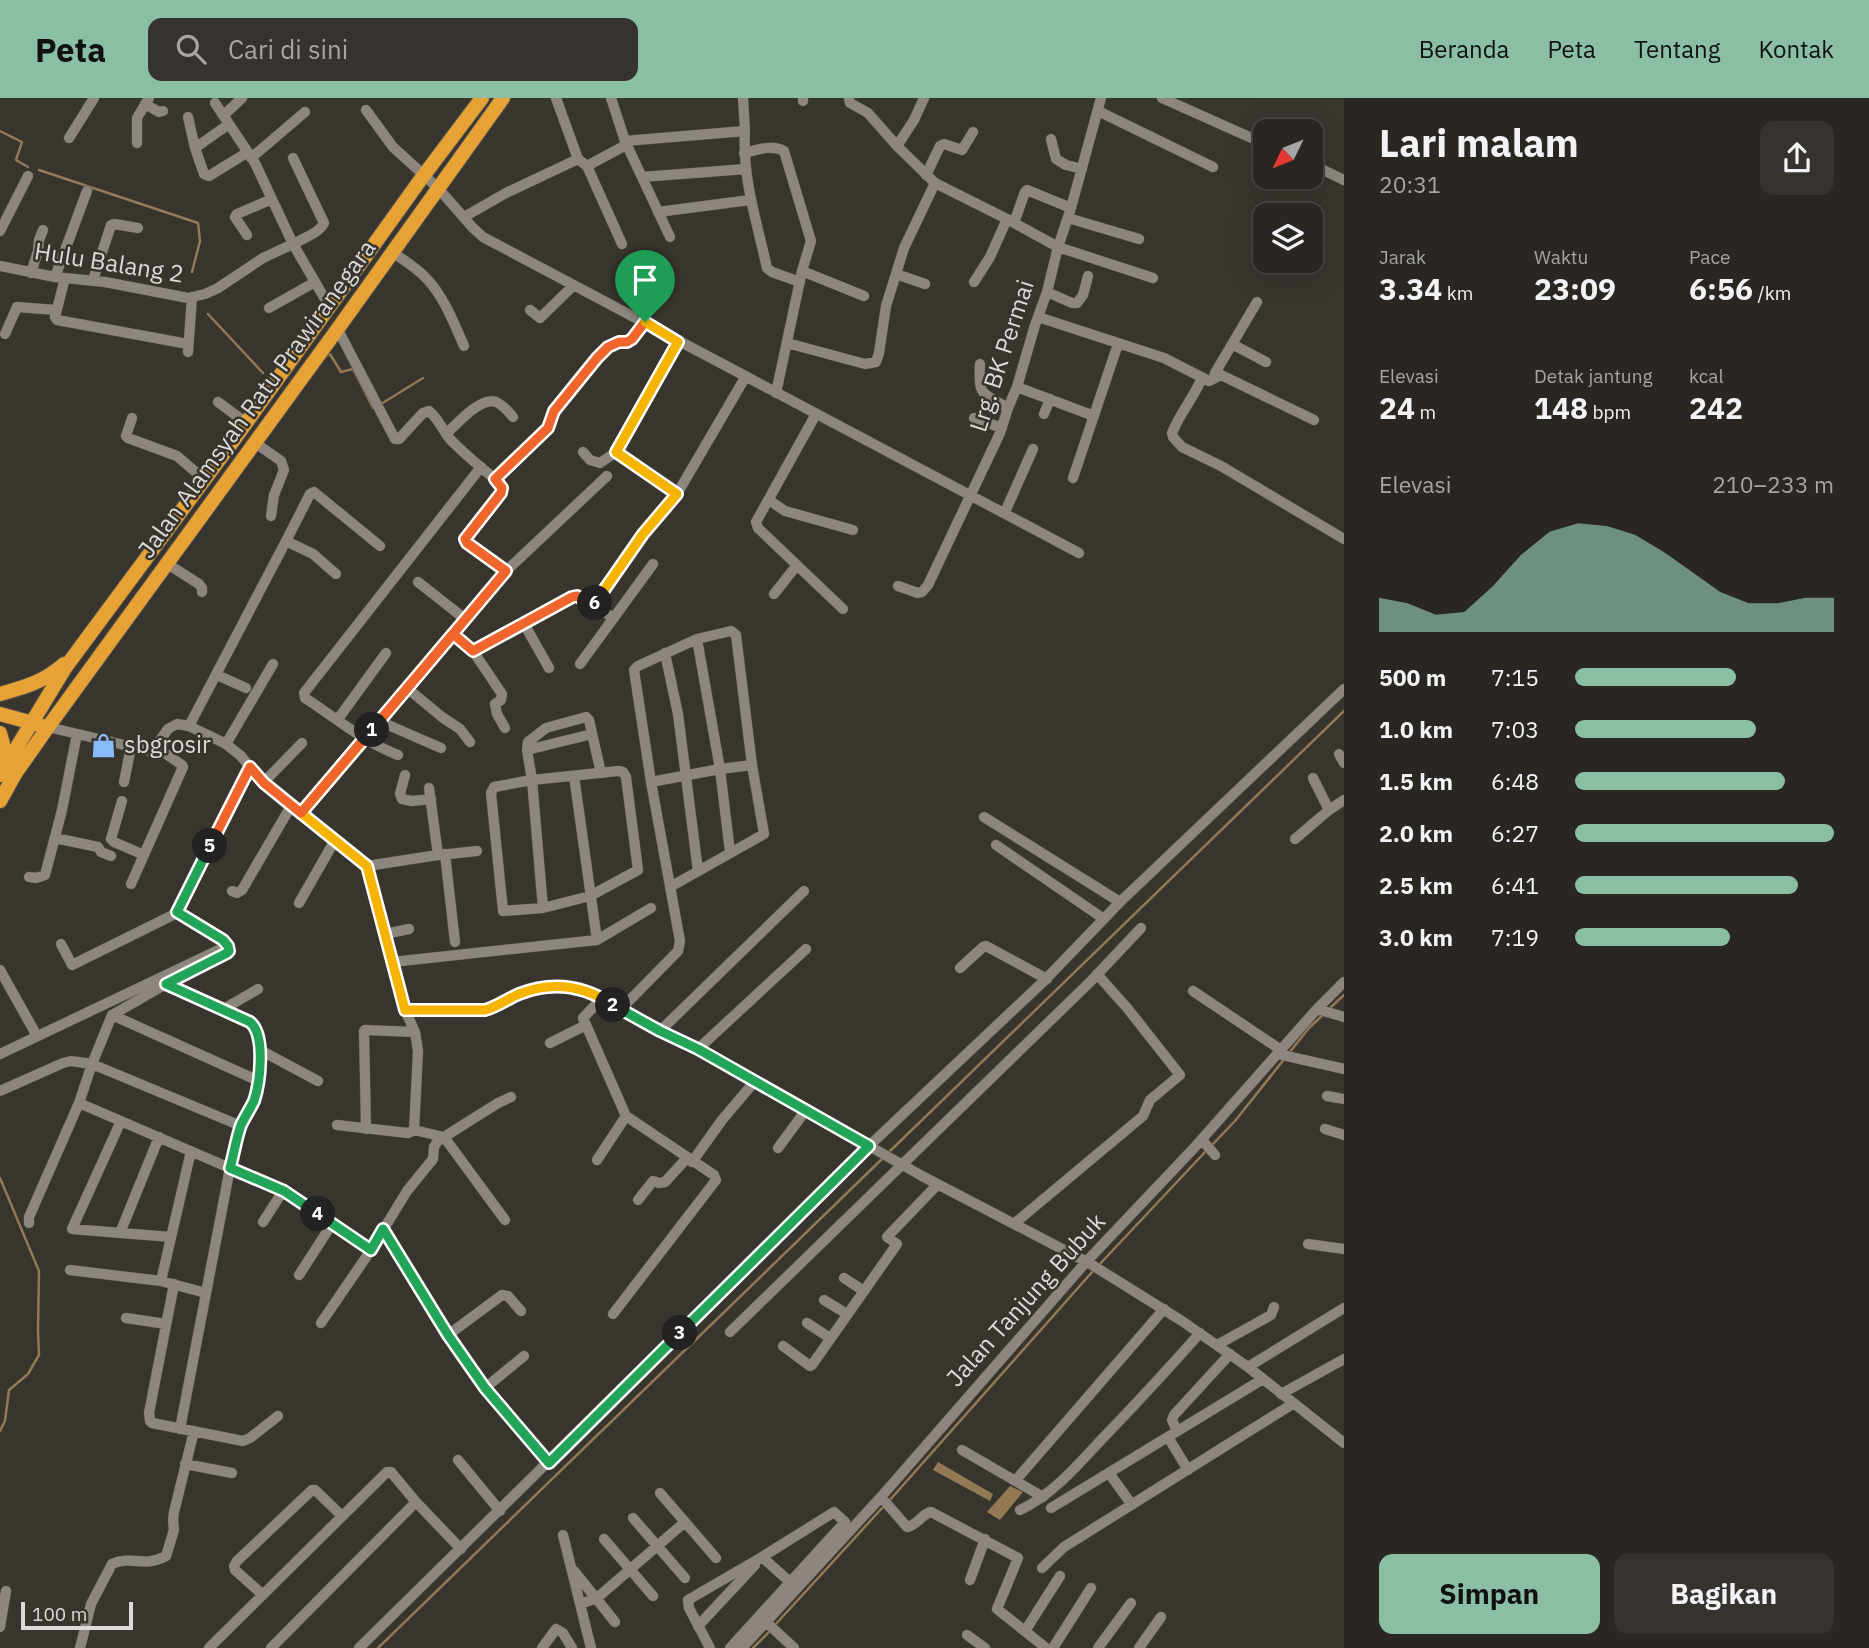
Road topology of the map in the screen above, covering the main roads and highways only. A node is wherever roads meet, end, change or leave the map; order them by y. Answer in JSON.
{"nodes":[{"id":1,"x":482,"y":98,"type":"edge"},
{"id":2,"x":503,"y":98,"type":"edge"},
{"id":3,"x":117,"y":631,"type":"junction"},
{"id":4,"x":77,"y":653,"type":"junction"},
{"id":5,"x":0,"y":694,"type":"edge"},
{"id":6,"x":0,"y":714,"type":"edge"},
{"id":7,"x":31,"y":722,"type":"junction"},
{"id":8,"x":48,"y":727,"type":"junction"},
{"id":9,"x":0,"y":733,"type":"edge"},
{"id":10,"x":2,"y":772,"type":"edge"},
{"id":11,"x":0,"y":801,"type":"edge"}],
"edges":[{"from":1,"to":4,"type":"highway","name":"Jalan Alamsyah Ratu Prawiranegara"},
{"from":2,"to":3,"type":"highway","name":"Jalan Alamsyah Ratu Prawiranegara"},
{"from":3,"to":7,"type":"highway"},
{"from":3,"to":8,"type":"highway","name":"Jalan Alamsyah Ratu Prawiranegara"},
{"from":4,"to":5,"type":"highway"},
{"from":4,"to":7,"type":"highway","name":"Jalan Alamsyah Ratu Prawiranegara"},
{"from":6,"to":7,"type":"highway"},
{"from":7,"to":8,"type":"highway"},
{"from":7,"to":10,"type":"highway","name":"Jalan Alamsyah Ratu Prawiranegara"},
{"from":8,"to":11,"type":"highway","name":"Jalan Alamsyah Ratu Prawiranegara"},
{"from":9,"to":10,"type":"highway"}]}
